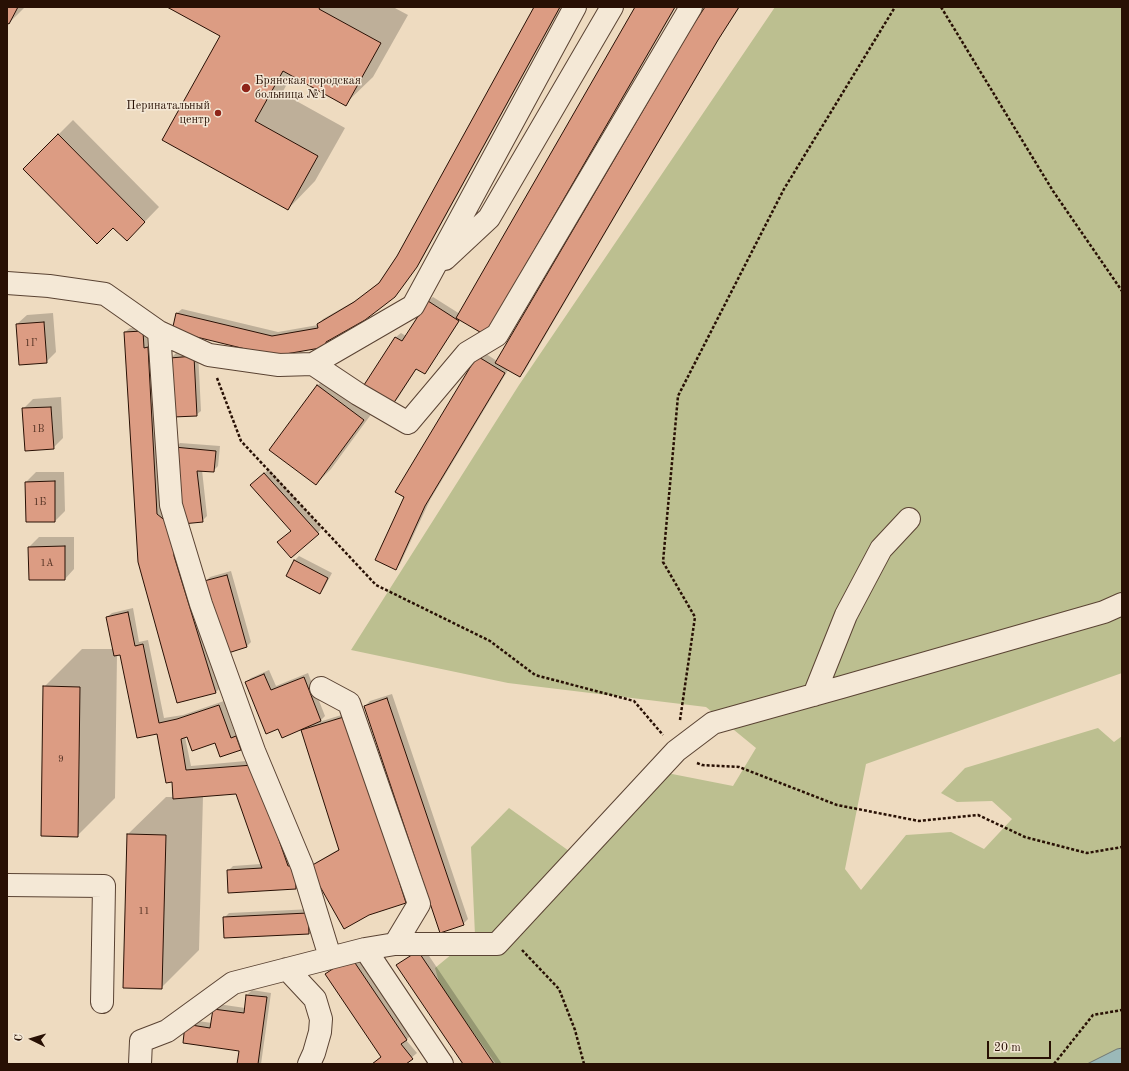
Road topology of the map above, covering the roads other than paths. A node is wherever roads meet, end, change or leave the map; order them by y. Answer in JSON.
{"nodes":[{"id":1,"x":575,"y":7,"type":"edge"},
{"id":2,"x":612,"y":7,"type":"edge"},
{"id":3,"x":691,"y":7,"type":"edge"},
{"id":4,"x":431,"y":272,"type":"junction"},
{"id":5,"x":7,"y":284,"type":"edge"},
{"id":6,"x":159,"y":332,"type":"junction"},
{"id":7,"x":313,"y":364,"type":"junction"},
{"id":8,"x":909,"y":519,"type":"dead end"},
{"id":9,"x":1122,"y":604,"type":"edge"},
{"id":10,"x":321,"y":688,"type":"dead end"},
{"id":11,"x":814,"y":695,"type":"junction"},
{"id":12,"x":7,"y":885,"type":"edge"},
{"id":13,"x":395,"y":944,"type":"junction"},
{"id":14,"x":365,"y":949,"type":"junction"},
{"id":15,"x":330,"y":957,"type":"junction"},
{"id":16,"x":287,"y":969,"type":"junction"},
{"id":17,"x":102,"y":1002,"type":"dead end"},
{"id":18,"x":140,"y":1064,"type":"edge"},
{"id":19,"x":309,"y":1064,"type":"edge"},
{"id":20,"x":442,"y":1064,"type":"edge"}],
"edges":[{"from":1,"to":4,"type":"street"},
{"from":2,"to":4,"type":"street"},
{"from":3,"to":7,"type":"street"},
{"from":4,"to":7,"type":"street"},
{"from":5,"to":6,"type":"street"},
{"from":6,"to":7,"type":"street"},
{"from":6,"to":15,"type":"street"},
{"from":8,"to":11,"type":"street"},
{"from":9,"to":11,"type":"street"},
{"from":10,"to":13,"type":"street"},
{"from":11,"to":13,"type":"street"},
{"from":12,"to":17,"type":"street"},
{"from":13,"to":14,"type":"street"},
{"from":14,"to":15,"type":"street"},
{"from":14,"to":20,"type":"street"},
{"from":15,"to":16,"type":"street"},
{"from":16,"to":18,"type":"street"},
{"from":16,"to":19,"type":"street"}]}
